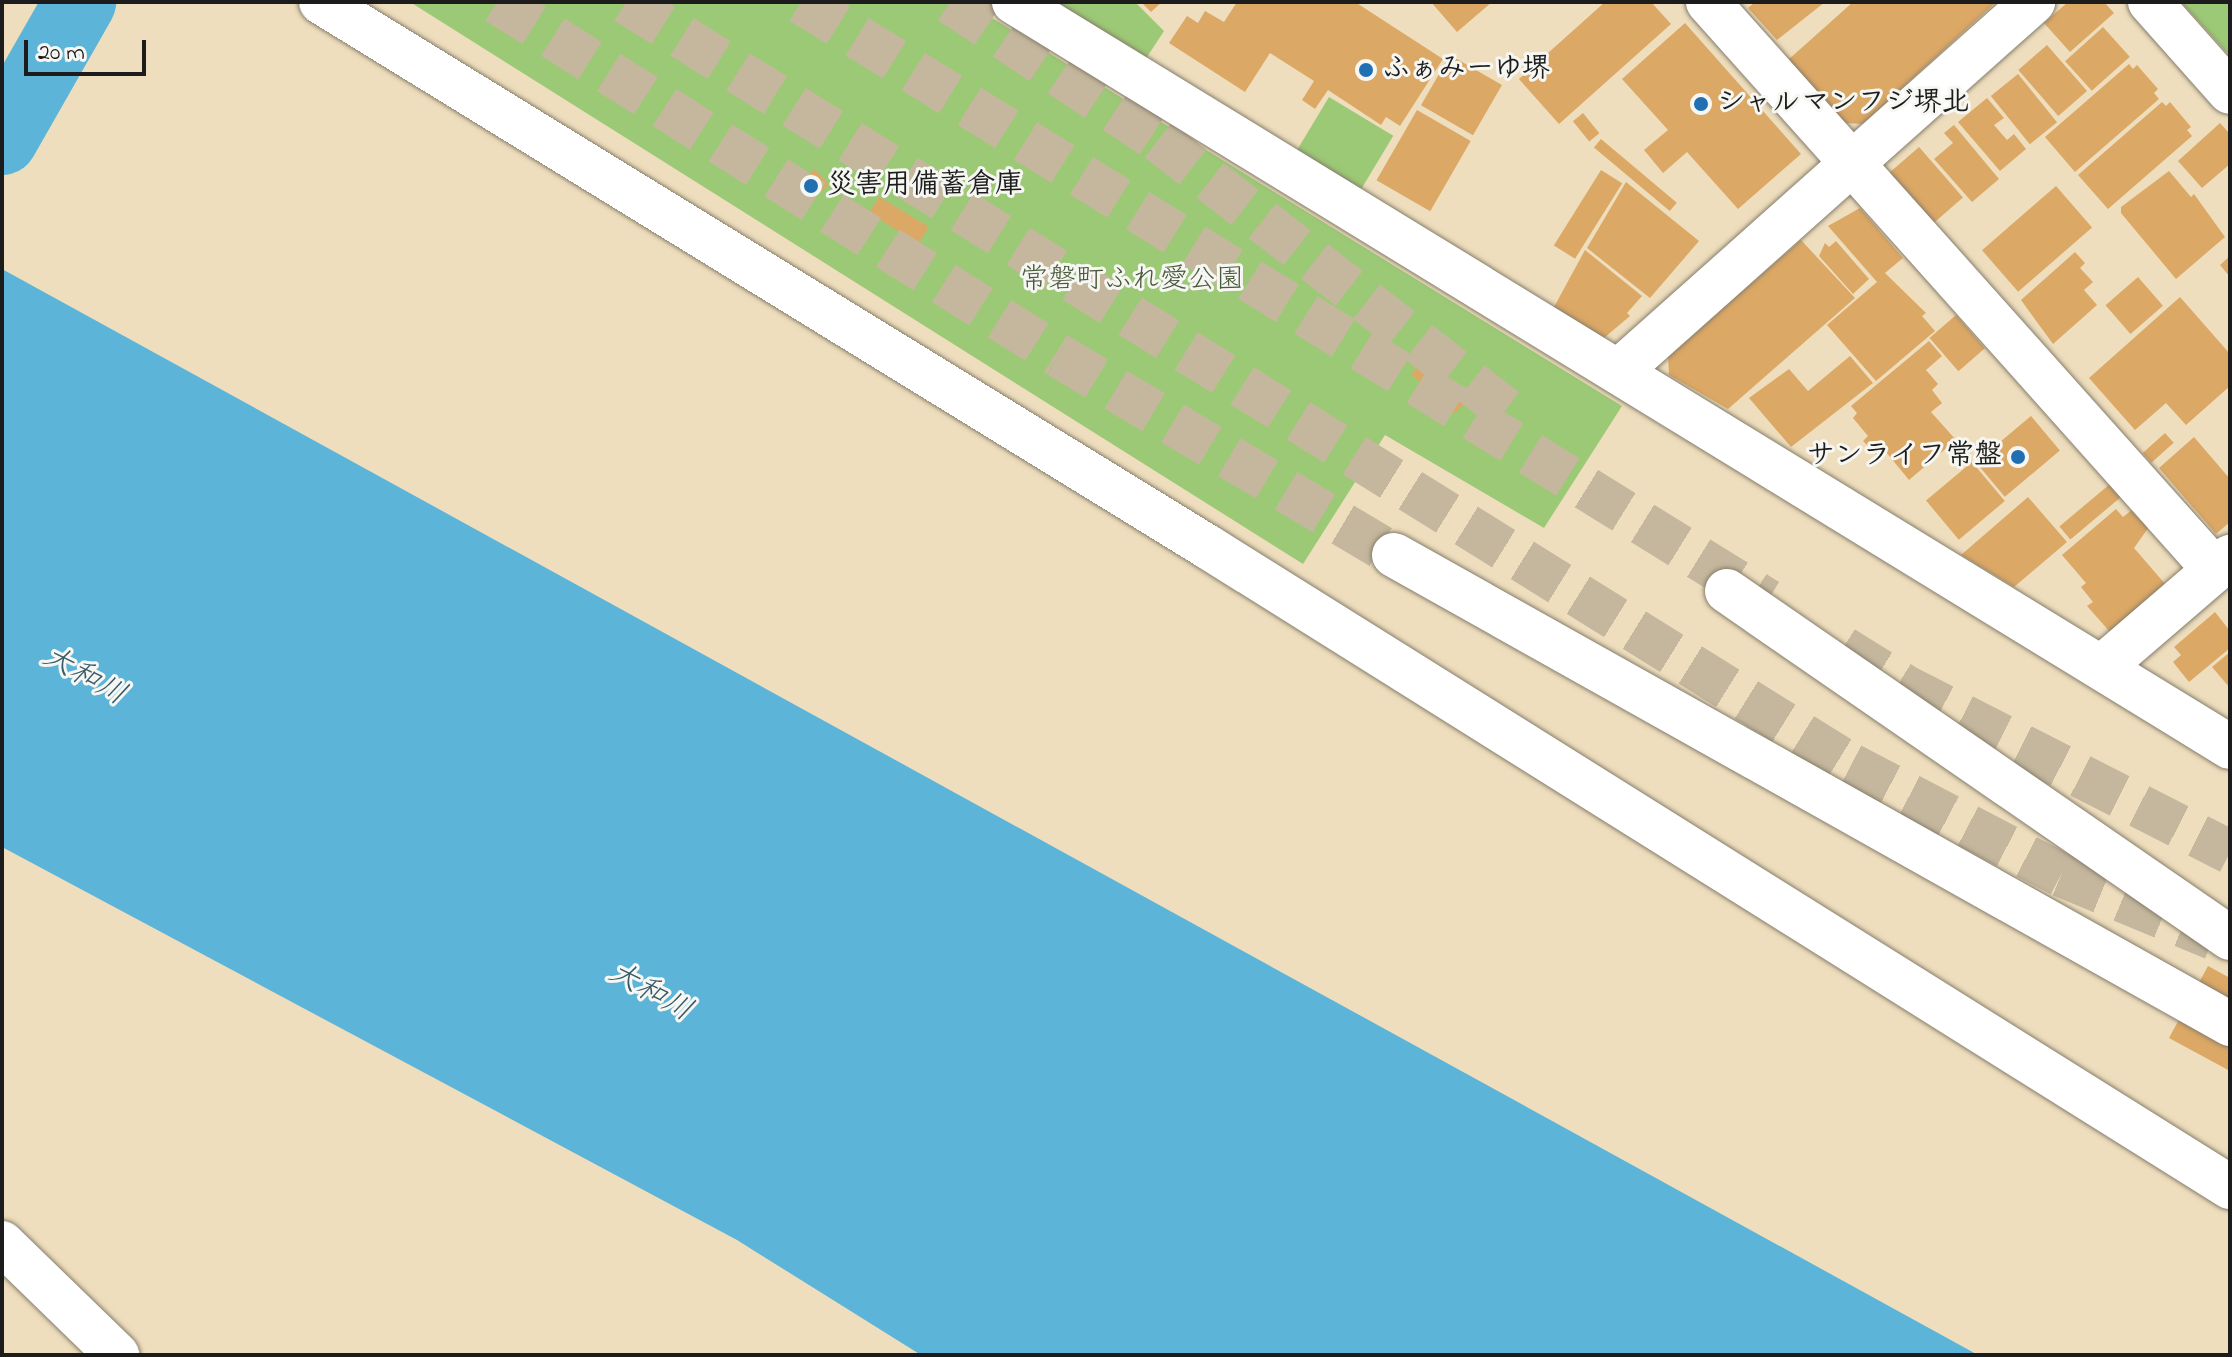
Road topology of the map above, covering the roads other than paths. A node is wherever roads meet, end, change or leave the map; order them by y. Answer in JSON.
{"nodes":[{"id":1,"x":321,"y":2,"type":"edge"},
{"id":2,"x":1014,"y":2,"type":"edge"},
{"id":3,"x":1708,"y":2,"type":"edge"},
{"id":4,"x":2033,"y":2,"type":"edge"},
{"id":5,"x":2150,"y":2,"type":"edge"},
{"id":6,"x":2230,"y":92,"type":"edge"},
{"id":7,"x":1852,"y":163,"type":"junction"},
{"id":8,"x":1619,"y":371,"type":"junction"},
{"id":9,"x":1394,"y":555,"type":"tunnel mouth"},
{"id":10,"x":2222,"y":564,"type":"edge"},
{"id":11,"x":1727,"y":591,"type":"tunnel mouth"},
{"id":12,"x":2102,"y":667,"type":"junction"},
{"id":13,"x":2230,"y":747,"type":"edge"},
{"id":14,"x":2230,"y":938,"type":"edge"},
{"id":15,"x":2230,"y":1024,"type":"edge"},
{"id":16,"x":2230,"y":1187,"type":"edge"},
{"id":17,"x":2,"y":1243,"type":"edge"},
{"id":18,"x":117,"y":1355,"type":"edge"}],
"edges":[{"from":1,"to":16,"type":"main road"},
{"from":2,"to":8,"type":"main road"},
{"from":3,"to":7,"type":"main road"},
{"from":4,"to":7,"type":"main road"},
{"from":5,"to":6,"type":"main road"},
{"from":7,"to":8,"type":"main road"},
{"from":7,"to":10,"type":"main road"},
{"from":8,"to":12,"type":"main road"},
{"from":9,"to":15,"type":"main road"},
{"from":10,"to":12,"type":"main road"},
{"from":11,"to":14,"type":"main road"},
{"from":12,"to":13,"type":"main road"},
{"from":17,"to":18,"type":"main road"}]}
